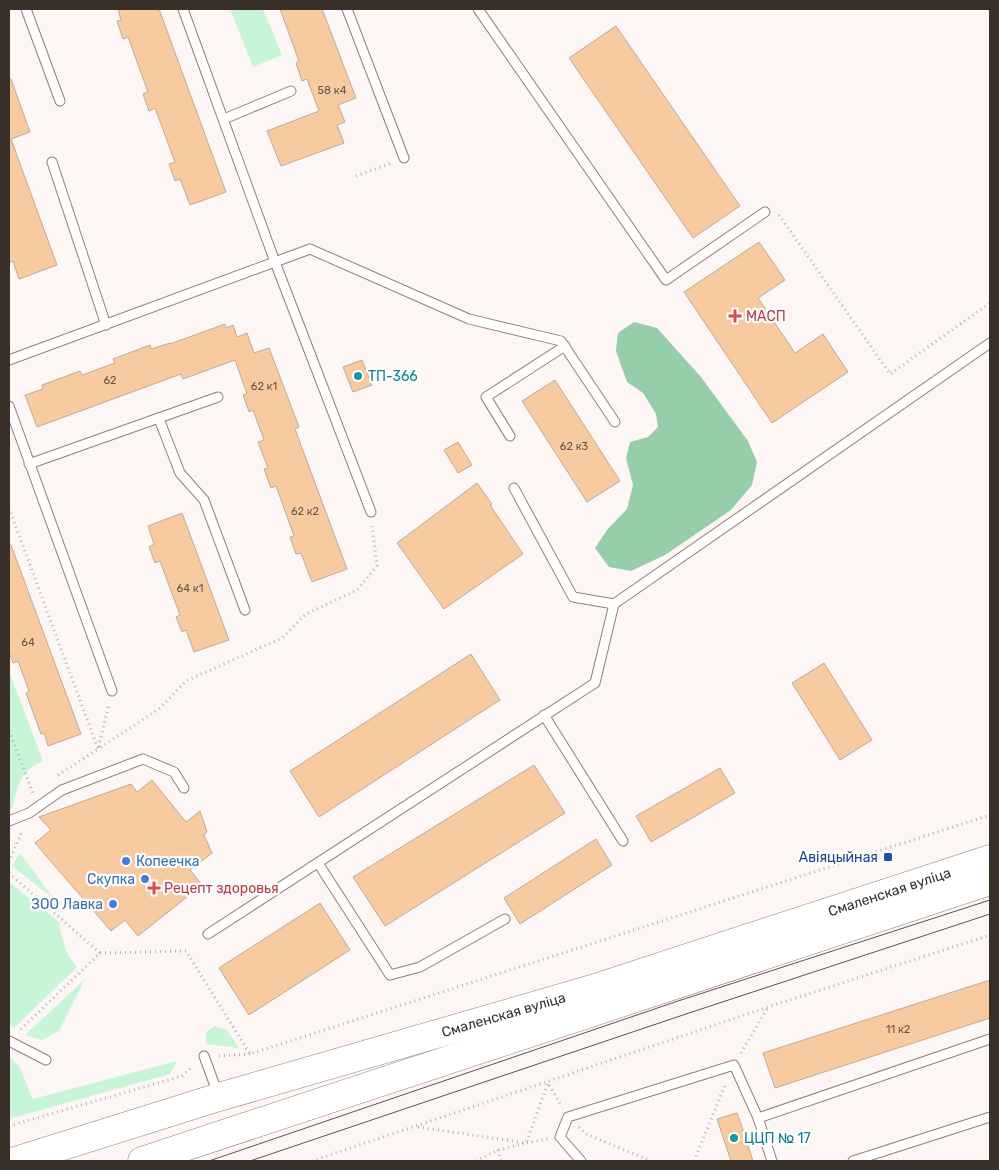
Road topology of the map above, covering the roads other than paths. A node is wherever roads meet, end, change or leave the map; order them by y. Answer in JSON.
{"nodes":[{"id":1,"x":26,"y":9,"type":"edge"},
{"id":2,"x":183,"y":9,"type":"edge"},
{"id":3,"x":347,"y":9,"type":"edge"},
{"id":4,"x":478,"y":9,"type":"edge"},
{"id":5,"x":291,"y":91,"type":"dead end"},
{"id":6,"x":60,"y":101,"type":"dead end"},
{"id":7,"x":224,"y":119,"type":"junction"},
{"id":8,"x":404,"y":158,"type":"dead end"},
{"id":9,"x":52,"y":162,"type":"dead end"},
{"id":10,"x":765,"y":212,"type":"road end"},
{"id":11,"x":276,"y":262,"type":"junction"},
{"id":12,"x":106,"y":325,"type":"junction"},
{"id":13,"x":990,"y":343,"type":"edge"},
{"id":14,"x":565,"y":346,"type":"junction"},
{"id":15,"x":9,"y":360,"type":"edge"},
{"id":16,"x":218,"y":397,"type":"dead end"},
{"id":17,"x":9,"y":406,"type":"edge"},
{"id":18,"x":159,"y":418,"type":"junction"},
{"id":19,"x":615,"y":422,"type":"dead end"},
{"id":20,"x":510,"y":436,"type":"dead end"},
{"id":21,"x":29,"y":464,"type":"junction"},
{"id":22,"x":514,"y":488,"type":"dead end"},
{"id":23,"x":371,"y":512,"type":"road end"},
{"id":24,"x":614,"y":604,"type":"junction"},
{"id":25,"x":245,"y":610,"type":"dead end"},
{"id":26,"x":112,"y":691,"type":"road end"},
{"id":27,"x":544,"y":715,"type":"junction"},
{"id":28,"x":184,"y":788,"type":"dead end"},
{"id":29,"x":9,"y":821,"type":"edge"},
{"id":30,"x":623,"y":841,"type":"dead end"},
{"id":31,"x":990,"y":858,"type":"edge"},
{"id":32,"x":318,"y":862,"type":"junction"},
{"id":33,"x":990,"y":881,"type":"edge"},
{"id":34,"x":506,"y":919,"type":"dead end"},
{"id":35,"x":208,"y":934,"type":"dead end"},
{"id":36,"x":990,"y":1039,"type":"edge"},
{"id":37,"x":9,"y":1041,"type":"edge"},
{"id":38,"x":204,"y":1056,"type":"road end"},
{"id":39,"x":46,"y":1060,"type":"dead end"},
{"id":40,"x":220,"y":1097,"type":"junction"},
{"id":41,"x":990,"y":1117,"type":"edge"},
{"id":42,"x":758,"y":1118,"type":"junction"},
{"id":43,"x":15,"y":1161,"type":"edge"},
{"id":44,"x":142,"y":1161,"type":"edge"},
{"id":45,"x":581,"y":1161,"type":"edge"},
{"id":46,"x":772,"y":1161,"type":"edge"},
{"id":47,"x":853,"y":1161,"type":"edge"}],
"edges":[{"from":1,"to":6,"type":"lane"},
{"from":2,"to":7,"type":"lane"},
{"from":3,"to":8,"type":"lane"},
{"from":4,"to":10,"type":"lane"},
{"from":5,"to":7,"type":"lane"},
{"from":7,"to":11,"type":"lane"},
{"from":9,"to":12,"type":"lane"},
{"from":11,"to":12,"type":"lane"},
{"from":11,"to":14,"type":"lane"},
{"from":11,"to":23,"type":"lane"},
{"from":12,"to":15,"type":"lane"},
{"from":13,"to":24,"type":"lane"},
{"from":14,"to":19,"type":"lane"},
{"from":14,"to":20,"type":"lane"},
{"from":16,"to":18,"type":"lane"},
{"from":17,"to":21,"type":"lane"},
{"from":18,"to":21,"type":"lane"},
{"from":18,"to":25,"type":"lane"},
{"from":21,"to":26,"type":"lane"},
{"from":22,"to":24,"type":"lane"},
{"from":24,"to":27,"type":"lane"},
{"from":27,"to":30,"type":"lane"},
{"from":27,"to":32,"type":"lane"},
{"from":28,"to":29,"type":"lane"},
{"from":31,"to":40,"type":"main road","name":"Смаленская вуліца"},
{"from":32,"to":34,"type":"lane"},
{"from":32,"to":35,"type":"lane"},
{"from":33,"to":44,"type":"main road","name":"Смаленская вуліца"},
{"from":36,"to":42,"type":"lane"},
{"from":37,"to":39,"type":"lane"},
{"from":38,"to":40,"type":"lane"},
{"from":40,"to":43,"type":"main road","name":"Смаленская вуліца"},
{"from":41,"to":47,"type":"lane"},
{"from":42,"to":45,"type":"lane"},
{"from":42,"to":46,"type":"lane"}]}
